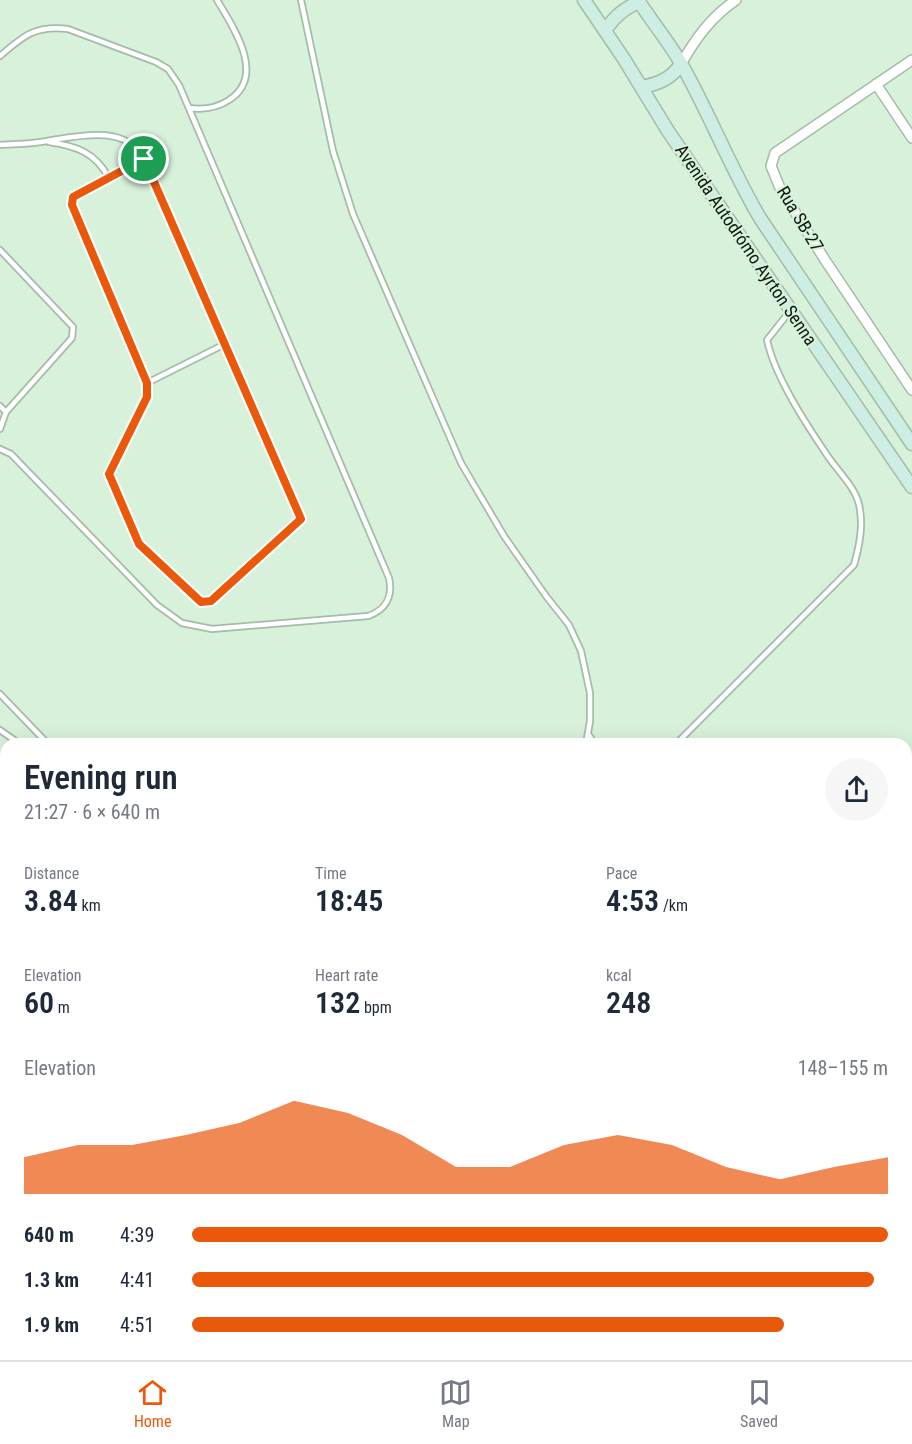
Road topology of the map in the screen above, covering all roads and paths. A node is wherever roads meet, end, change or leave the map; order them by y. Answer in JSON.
{"nodes":[{"id":1,"x":217,"y":0,"type":"edge"},
{"id":2,"x":301,"y":0,"type":"edge"},
{"id":3,"x":584,"y":0,"type":"edge"},
{"id":4,"x":736,"y":0,"type":"edge"},
{"id":5,"x":641,"y":1,"type":"edge"},
{"id":6,"x":605,"y":31,"type":"junction"},
{"id":7,"x":0,"y":56,"type":"edge"},
{"id":8,"x":912,"y":60,"type":"edge"},
{"id":9,"x":681,"y":64,"type":"junction"},
{"id":10,"x":876,"y":84,"type":"junction"},
{"id":11,"x":641,"y":87,"type":"junction"},
{"id":12,"x":189,"y":108,"type":"junction"},
{"id":13,"x":912,"y":138,"type":"edge"},
{"id":14,"x":46,"y":141,"type":"junction"},
{"id":15,"x":0,"y":145,"type":"edge"},
{"id":16,"x":144,"y":159,"type":"junction"},
{"id":17,"x":109,"y":178,"type":"junction"},
{"id":18,"x":0,"y":250,"type":"edge"},
{"id":19,"x":791,"y":310,"type":"junction"},
{"id":20,"x":225,"y":344,"type":"junction"},
{"id":21,"x":147,"y":383,"type":"junction"},
{"id":22,"x":912,"y":390,"type":"edge"},
{"id":23,"x":0,"y":406,"type":"edge"},
{"id":24,"x":6,"y":412,"type":"junction"},
{"id":25,"x":0,"y":429,"type":"edge"},
{"id":26,"x":912,"y":444,"type":"edge"},
{"id":27,"x":0,"y":449,"type":"edge"},
{"id":28,"x":912,"y":488,"type":"edge"},
{"id":29,"x":0,"y":693,"type":"edge"},
{"id":30,"x":588,"y":734,"type":"junction"},
{"id":31,"x":41,"y":738,"type":"edge"},
{"id":32,"x":587,"y":738,"type":"edge"},
{"id":33,"x":591,"y":738,"type":"edge"},
{"id":34,"x":682,"y":738,"type":"edge"}],
"edges":[{"from":1,"to":12,"type":"lane"},
{"from":2,"to":30,"type":"lane"},
{"from":3,"to":6,"type":"street","name":"Avenida Autodrómo Ayrton Senna"},
{"from":4,"to":9,"type":"street"},
{"from":5,"to":6,"type":"street"},
{"from":5,"to":9,"type":"street","name":"Avenida Autodrómo Ayrton Senna"},
{"from":6,"to":11,"type":"street","name":"Avenida Autodrómo Ayrton Senna"},
{"from":7,"to":12,"type":"lane"},
{"from":8,"to":10,"type":"street","name":"Rua SB-27"},
{"from":9,"to":11,"type":"street"},
{"from":9,"to":26,"type":"street","name":"Avenida Autodrómo Ayrton Senna"},
{"from":10,"to":13,"type":"street"},
{"from":10,"to":22,"type":"street","name":"Rua SB-27"},
{"from":11,"to":19,"type":"street","name":"Avenida Autodrómo Ayrton Senna"},
{"from":12,"to":27,"type":"lane"},
{"from":14,"to":15,"type":"lane"},
{"from":14,"to":16,"type":"lane"},
{"from":14,"to":17,"type":"lane"},
{"from":16,"to":17,"type":"lane"},
{"from":16,"to":20,"type":"lane"},
{"from":17,"to":21,"type":"lane"},
{"from":18,"to":24,"type":"lane"},
{"from":19,"to":28,"type":"street","name":"Avenida Autodrómo Ayrton Senna"},
{"from":19,"to":34,"type":"lane"},
{"from":20,"to":21,"type":"lane"},
{"from":20,"to":21,"type":"lane"},
{"from":23,"to":24,"type":"lane"},
{"from":24,"to":25,"type":"lane"},
{"from":29,"to":31,"type":"lane"},
{"from":30,"to":32,"type":"lane"},
{"from":30,"to":33,"type":"lane"}]}
